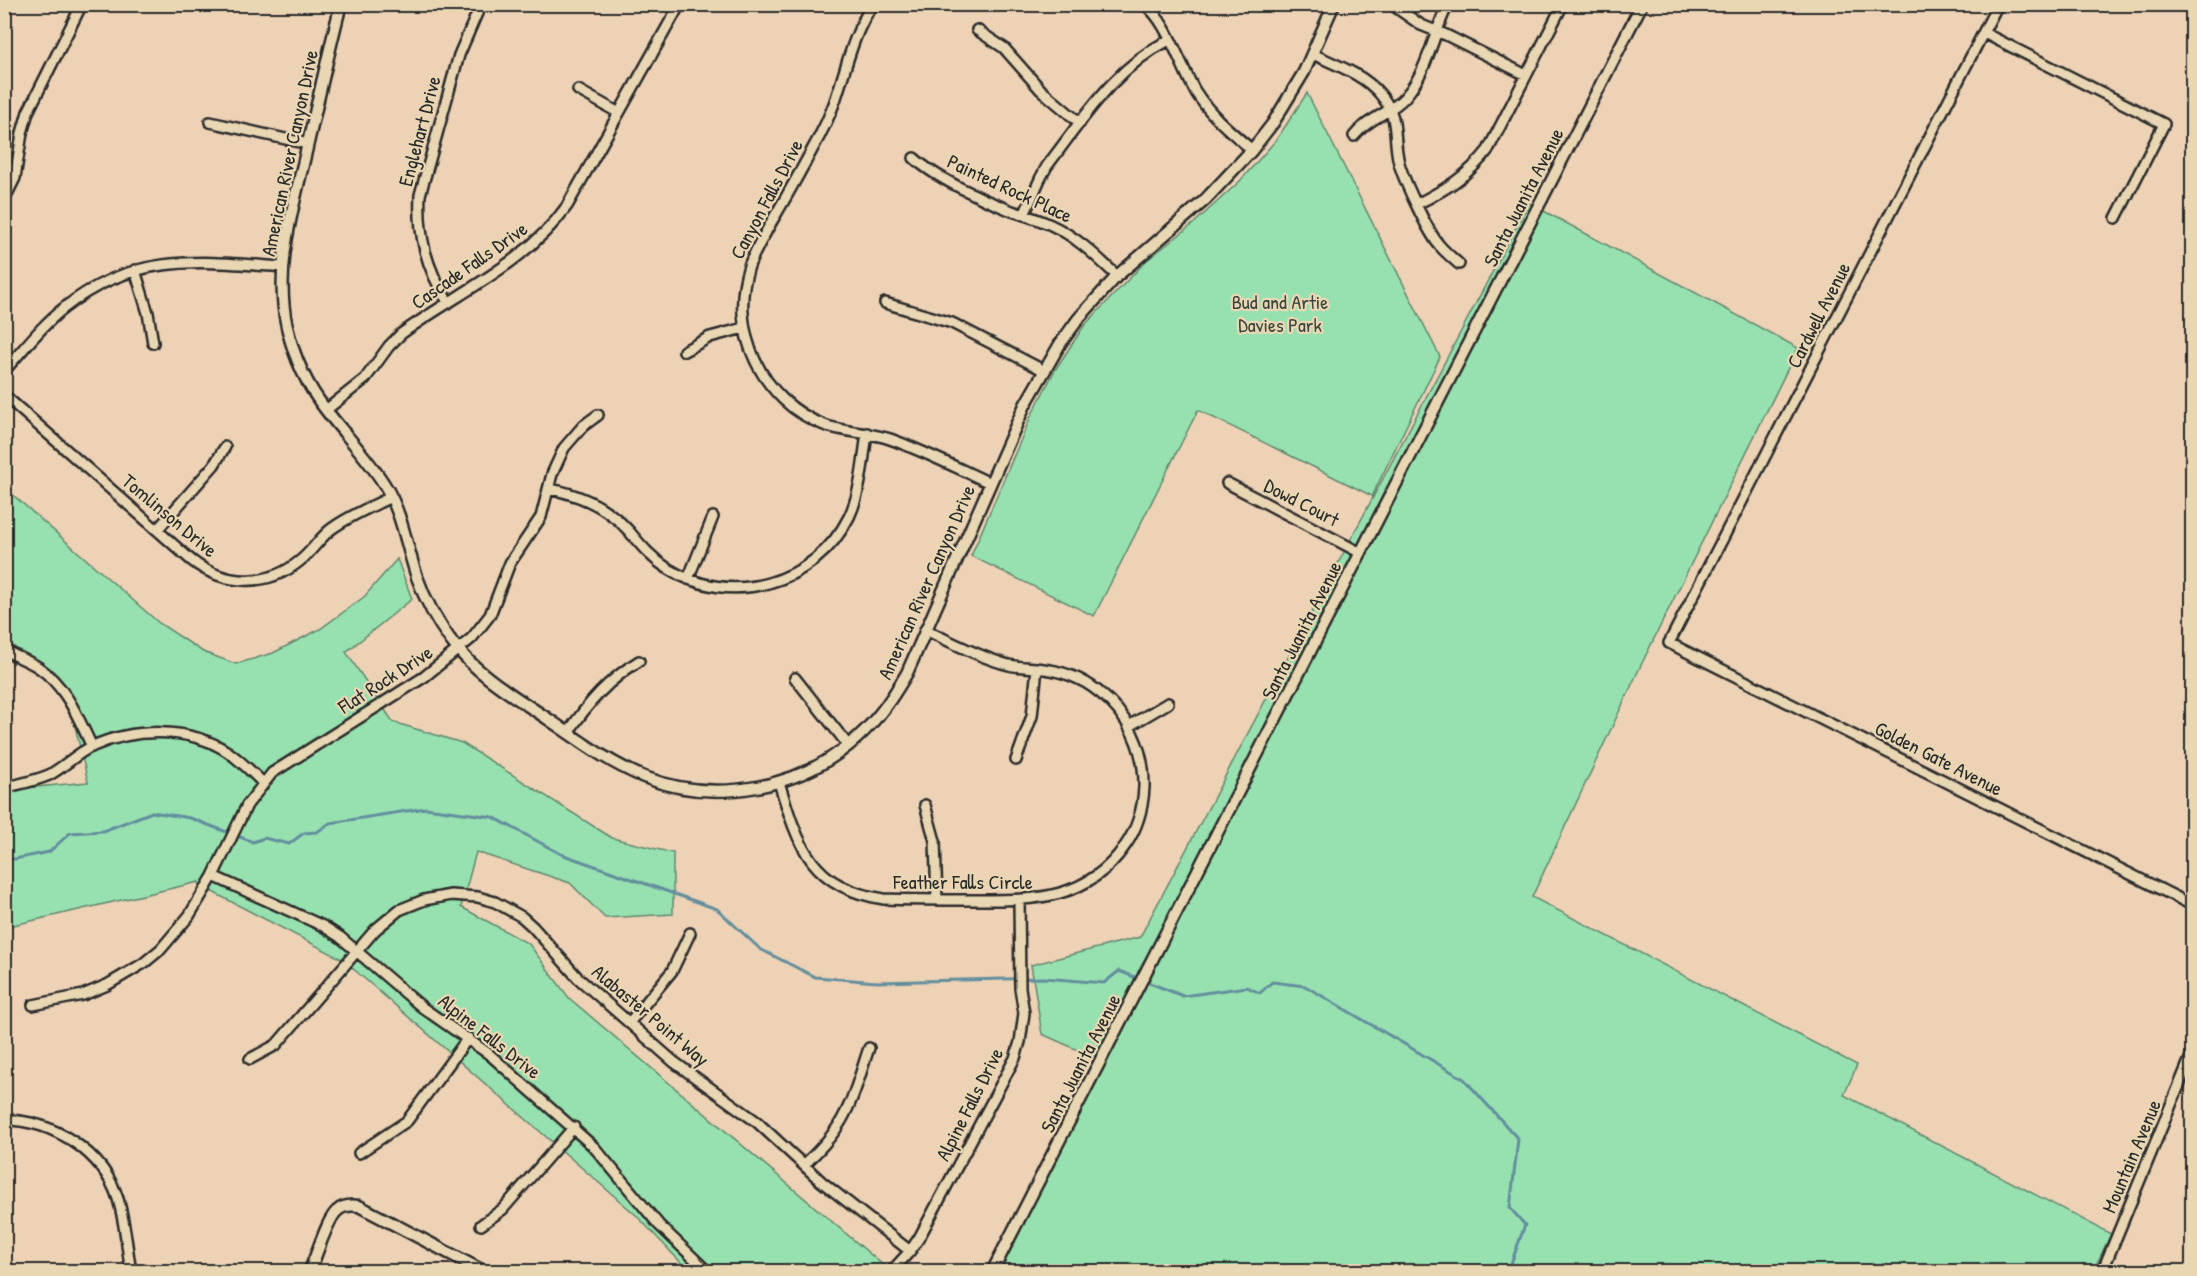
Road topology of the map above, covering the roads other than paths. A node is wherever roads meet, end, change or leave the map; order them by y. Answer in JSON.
{"nodes":[{"id":1,"x":82,"y":4,"type":"edge"},
{"id":2,"x":341,"y":4,"type":"edge"},
{"id":3,"x":481,"y":4,"type":"edge"},
{"id":4,"x":680,"y":4,"type":"edge"},
{"id":5,"x":873,"y":4,"type":"edge"},
{"id":6,"x":1144,"y":4,"type":"edge"},
{"id":7,"x":1334,"y":4,"type":"edge"},
{"id":8,"x":1391,"y":4,"type":"edge"},
{"id":9,"x":1448,"y":4,"type":"edge"},
{"id":10,"x":1563,"y":4,"type":"edge"},
{"id":11,"x":1642,"y":4,"type":"edge"},
{"id":12,"x":1998,"y":4,"type":"edge"},
{"id":13,"x":977,"y":30,"type":"dead end"},
{"id":14,"x":1437,"y":32,"type":"junction"},
{"id":15,"x":1984,"y":33,"type":"junction"},
{"id":16,"x":1169,"y":40,"type":"junction"},
{"id":17,"x":1313,"y":54,"type":"junction"},
{"id":18,"x":1527,"y":75,"type":"junction"},
{"id":19,"x":578,"y":90,"type":"dead end"},
{"id":20,"x":1389,"y":109,"type":"junction"},
{"id":21,"x":619,"y":113,"type":"junction"},
{"id":22,"x":210,"y":122,"type":"dead end"},
{"id":23,"x":1080,"y":123,"type":"junction"},
{"id":24,"x":1354,"y":136,"type":"dead end"},
{"id":25,"x":308,"y":144,"type":"junction"},
{"id":26,"x":1252,"y":150,"type":"junction"},
{"id":27,"x":914,"y":158,"type":"dead end"},
{"id":28,"x":4,"y":200,"type":"edge"},
{"id":29,"x":1417,"y":204,"type":"junction"},
{"id":30,"x":1024,"y":215,"type":"junction"},
{"id":31,"x":2116,"y":218,"type":"dead end"},
{"id":32,"x":1459,"y":264,"type":"dead end"},
{"id":33,"x":283,"y":267,"type":"junction"},
{"id":34,"x":135,"y":270,"type":"junction"},
{"id":35,"x":1117,"y":276,"type":"junction"},
{"id":36,"x":448,"y":302,"type":"junction"},
{"id":37,"x":885,"y":303,"type":"dead end"},
{"id":38,"x":744,"y":328,"type":"junction"},
{"id":39,"x":153,"y":343,"type":"dead end"},
{"id":40,"x":684,"y":351,"type":"dead end"},
{"id":41,"x":1043,"y":370,"type":"junction"},
{"id":42,"x":4,"y":371,"type":"edge"},
{"id":43,"x":4,"y":394,"type":"edge"},
{"id":44,"x":326,"y":410,"type":"junction"},
{"id":45,"x":598,"y":415,"type":"dead end"},
{"id":46,"x":867,"y":433,"type":"junction"},
{"id":47,"x":225,"y":447,"type":"dead end"},
{"id":48,"x":990,"y":483,"type":"junction"},
{"id":49,"x":1227,"y":483,"type":"dead end"},
{"id":50,"x":549,"y":489,"type":"junction"},
{"id":51,"x":391,"y":497,"type":"junction"},
{"id":52,"x":714,"y":517,"type":"dead end"},
{"id":53,"x":157,"y":530,"type":"junction"},
{"id":54,"x":1361,"y":553,"type":"junction"},
{"id":55,"x":688,"y":579,"type":"junction"},
{"id":56,"x":926,"y":630,"type":"junction"},
{"id":57,"x":1669,"y":643,"type":"joint"},
{"id":58,"x":4,"y":650,"type":"edge"},
{"id":59,"x":458,"y":650,"type":"junction"},
{"id":60,"x":639,"y":661,"type":"dead end"},
{"id":61,"x":1037,"y":668,"type":"junction"},
{"id":62,"x":795,"y":678,"type":"dead end"},
{"id":63,"x":1168,"y":703,"type":"dead end"},
{"id":64,"x":1129,"y":726,"type":"junction"},
{"id":65,"x":568,"y":733,"type":"junction"},
{"id":66,"x":848,"y":746,"type":"junction"},
{"id":67,"x":92,"y":747,"type":"junction"},
{"id":68,"x":1016,"y":760,"type":"dead end"},
{"id":69,"x":779,"y":782,"type":"junction"},
{"id":70,"x":263,"y":783,"type":"junction"},
{"id":71,"x":4,"y":788,"type":"edge"},
{"id":72,"x":925,"y":806,"type":"dead end"},
{"id":73,"x":213,"y":876,"type":"junction"},
{"id":74,"x":937,"y":900,"type":"junction"},
{"id":75,"x":1019,"y":900,"type":"junction"},
{"id":76,"x":2193,"y":905,"type":"edge"},
{"id":77,"x":690,"y":933,"type":"dead end"},
{"id":78,"x":357,"y":951,"type":"junction"},
{"id":79,"x":33,"y":1005,"type":"dead end"},
{"id":80,"x":629,"y":1023,"type":"junction"},
{"id":81,"x":468,"y":1038,"type":"junction"},
{"id":82,"x":869,"y":1048,"type":"dead end"},
{"id":83,"x":2193,"y":1054,"type":"edge"},
{"id":84,"x":250,"y":1059,"type":"dead end"},
{"id":85,"x":4,"y":1120,"type":"edge"},
{"id":86,"x":574,"y":1127,"type":"junction"},
{"id":87,"x":359,"y":1153,"type":"dead end"},
{"id":88,"x":804,"y":1165,"type":"junction"},
{"id":89,"x":481,"y":1225,"type":"dead end"},
{"id":90,"x":910,"y":1251,"type":"junction"},
{"id":91,"x":131,"y":1272,"type":"edge"},
{"id":92,"x":309,"y":1272,"type":"edge"},
{"id":93,"x":485,"y":1272,"type":"edge"},
{"id":94,"x":708,"y":1272,"type":"edge"},
{"id":95,"x":891,"y":1272,"type":"edge"},
{"id":96,"x":992,"y":1272,"type":"edge"},
{"id":97,"x":2102,"y":1272,"type":"edge"}],
"edges":[{"from":1,"to":28,"type":"street"},
{"from":2,"to":25,"type":"street","name":"American River Canyon Drive"},
{"from":3,"to":36,"type":"street","name":"Englehart Drive"},
{"from":4,"to":21,"type":"street","name":"Cascade Falls Drive"},
{"from":5,"to":38,"type":"street","name":"Canyon Falls Drive"},
{"from":6,"to":16,"type":"street"},
{"from":7,"to":17,"type":"street","name":"American River Canyon Drive"},
{"from":8,"to":14,"type":"street"},
{"from":9,"to":14,"type":"street"},
{"from":10,"to":18,"type":"street"},
{"from":11,"to":54,"type":"street","name":"Santa Juanita Avenue"},
{"from":12,"to":15,"type":"street","name":"Cardwell Avenue"},
{"from":13,"to":23,"type":"street"},
{"from":14,"to":18,"type":"street"},
{"from":14,"to":20,"type":"street"},
{"from":15,"to":31,"type":"street"},
{"from":15,"to":57,"type":"street","name":"Cardwell Avenue"},
{"from":16,"to":23,"type":"street"},
{"from":16,"to":26,"type":"street"},
{"from":17,"to":20,"type":"street"},
{"from":17,"to":26,"type":"street","name":"American River Canyon Drive"},
{"from":18,"to":29,"type":"street"},
{"from":19,"to":21,"type":"street"},
{"from":20,"to":24,"type":"street"},
{"from":20,"to":29,"type":"street"},
{"from":21,"to":36,"type":"street","name":"Cascade Falls Drive"},
{"from":22,"to":25,"type":"street"},
{"from":23,"to":30,"type":"street"},
{"from":25,"to":33,"type":"street","name":"American River Canyon Drive"},
{"from":26,"to":35,"type":"street","name":"American River Canyon Drive"},
{"from":27,"to":30,"type":"street","name":"Painted Rock Place"},
{"from":29,"to":32,"type":"street"},
{"from":30,"to":35,"type":"street","name":"Painted Rock Place"},
{"from":33,"to":34,"type":"street"},
{"from":33,"to":44,"type":"street","name":"American River Canyon Drive"},
{"from":34,"to":39,"type":"street"},
{"from":34,"to":42,"type":"street"},
{"from":35,"to":41,"type":"street","name":"American River Canyon Drive"},
{"from":36,"to":44,"type":"street","name":"Cascade Falls Drive"},
{"from":37,"to":41,"type":"street"},
{"from":38,"to":40,"type":"street"},
{"from":38,"to":46,"type":"street","name":"Canyon Falls Drive"},
{"from":41,"to":48,"type":"street","name":"American River Canyon Drive"},
{"from":43,"to":53,"type":"street","name":"Tomlinson Drive"},
{"from":44,"to":51,"type":"street","name":"American River Canyon Drive"},
{"from":45,"to":50,"type":"street","name":"Flat Rock Drive"},
{"from":46,"to":48,"type":"street","name":"Canyon Falls Drive"},
{"from":46,"to":55,"type":"street"},
{"from":47,"to":53,"type":"street"},
{"from":48,"to":56,"type":"street","name":"American River Canyon Drive"},
{"from":49,"to":54,"type":"street","name":"Dowd Court"},
{"from":50,"to":55,"type":"street"},
{"from":50,"to":59,"type":"street","name":"Flat Rock Drive"},
{"from":51,"to":53,"type":"street","name":"Tomlinson Drive"},
{"from":51,"to":59,"type":"street","name":"American River Canyon Drive"},
{"from":52,"to":55,"type":"street"},
{"from":54,"to":96,"type":"street","name":"Santa Juanita Avenue"},
{"from":56,"to":61,"type":"street","name":"Feather Falls Circle"},
{"from":56,"to":66,"type":"street","name":"American River Canyon Drive"},
{"from":57,"to":76,"type":"street","name":"Golden Gate Avenue"},
{"from":58,"to":67,"type":"street"},
{"from":59,"to":65,"type":"street","name":"American River Canyon Drive"},
{"from":59,"to":70,"type":"street","name":"Flat Rock Drive"},
{"from":60,"to":65,"type":"street"},
{"from":61,"to":64,"type":"street","name":"Feather Falls Circle"},
{"from":61,"to":68,"type":"street"},
{"from":62,"to":66,"type":"street"},
{"from":63,"to":64,"type":"street"},
{"from":64,"to":75,"type":"street","name":"Feather Falls Circle"},
{"from":65,"to":69,"type":"street","name":"American River Canyon Drive"},
{"from":66,"to":69,"type":"street","name":"American River Canyon Drive"},
{"from":67,"to":70,"type":"street"},
{"from":67,"to":71,"type":"street"},
{"from":69,"to":74,"type":"street","name":"Feather Falls Circle"},
{"from":70,"to":73,"type":"street","name":"Flat Rock Drive"},
{"from":72,"to":74,"type":"street"},
{"from":73,"to":78,"type":"street","name":"Alpine Falls Drive"},
{"from":73,"to":79,"type":"street","name":"Flat Rock Drive"},
{"from":74,"to":75,"type":"street","name":"Feather Falls Circle"},
{"from":75,"to":90,"type":"street","name":"Alpine Falls Drive"},
{"from":77,"to":80,"type":"street"},
{"from":78,"to":80,"type":"street","name":"Alabaster Point Way"},
{"from":78,"to":81,"type":"street","name":"Alpine Falls Drive"},
{"from":78,"to":84,"type":"street","name":"Alabaster Point Way"},
{"from":80,"to":88,"type":"street","name":"Alabaster Point Way"},
{"from":81,"to":86,"type":"street","name":"Alpine Falls Drive"},
{"from":81,"to":87,"type":"street"},
{"from":82,"to":88,"type":"street"},
{"from":83,"to":97,"type":"street","name":"Mountain Avenue"},
{"from":85,"to":91,"type":"street"},
{"from":86,"to":89,"type":"street"},
{"from":86,"to":94,"type":"street","name":"Alpine Falls Drive"},
{"from":88,"to":90,"type":"street","name":"Alabaster Point Way"},
{"from":90,"to":95,"type":"street","name":"Alpine Falls Drive"},
{"from":92,"to":93,"type":"street"}]}
